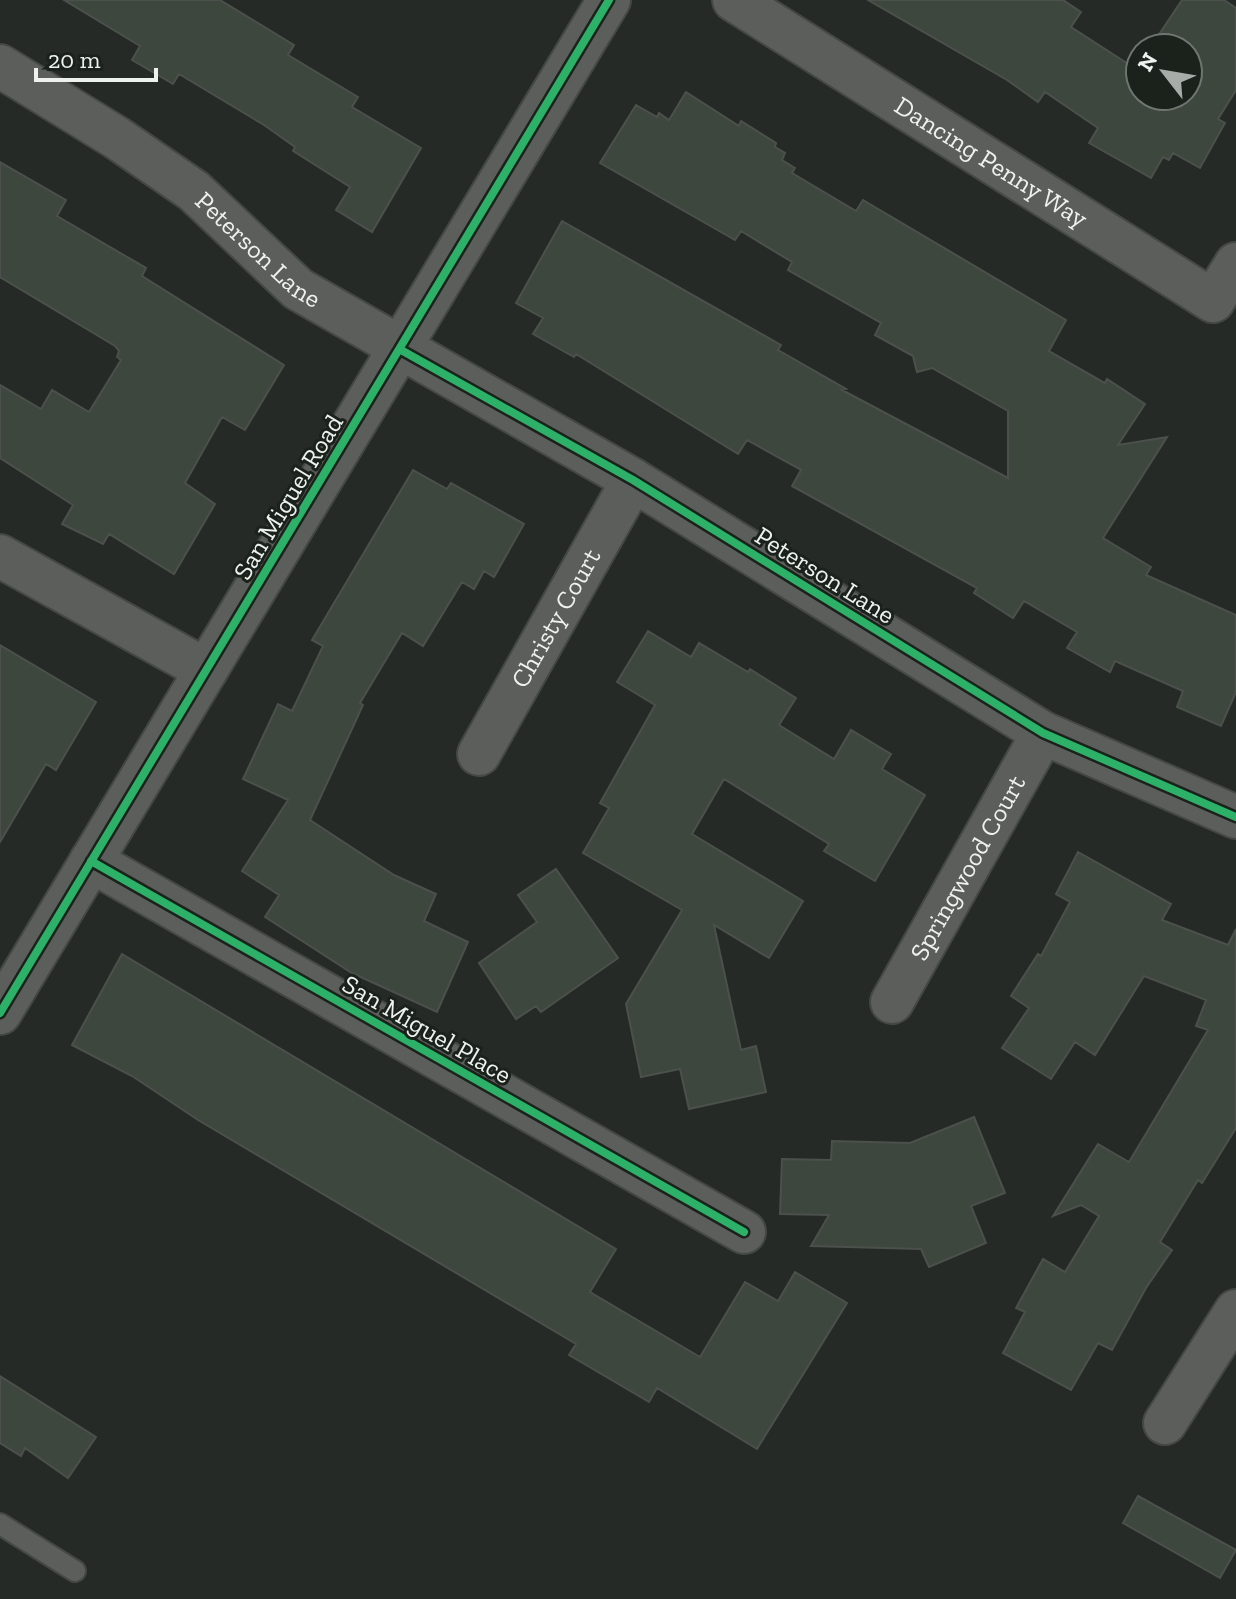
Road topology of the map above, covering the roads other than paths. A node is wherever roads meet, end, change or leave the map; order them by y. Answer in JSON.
{"nodes":[{"id":1,"x":609,"y":0,"type":"edge"},
{"id":2,"x":734,"y":0,"type":"edge"},
{"id":3,"x":0,"y":66,"type":"edge"},
{"id":4,"x":1236,"y":264,"type":"edge"},
{"id":5,"x":401,"y":350,"type":"junction"},
{"id":6,"x":633,"y":480,"type":"junction"},
{"id":7,"x":0,"y":556,"type":"edge"},
{"id":8,"x":206,"y":670,"type":"junction"},
{"id":9,"x":1043,"y":733,"type":"junction"},
{"id":10,"x":479,"y":754,"type":"dead end"},
{"id":11,"x":1236,"y":817,"type":"edge"},
{"id":12,"x":91,"y":861,"type":"junction"},
{"id":13,"x":892,"y":1002,"type":"dead end"},
{"id":14,"x":2,"y":1005,"type":"edge"},
{"id":15,"x":744,"y":1232,"type":"dead end"},
{"id":16,"x":1236,"y":1311,"type":"edge"},
{"id":17,"x":1165,"y":1423,"type":"dead end"},
{"id":18,"x":0,"y":1524,"type":"edge"},
{"id":19,"x":75,"y":1571,"type":"dead end"}],
"edges":[{"from":1,"to":5,"type":"street","name":"San Miguel Road"},
{"from":2,"to":4,"type":"street","name":"Dancing Penny Way"},
{"from":3,"to":5,"type":"street","name":"Peterson Lane"},
{"from":5,"to":6,"type":"street","name":"Peterson Lane"},
{"from":5,"to":8,"type":"street","name":"San Miguel Road"},
{"from":6,"to":9,"type":"street","name":"Peterson Lane"},
{"from":6,"to":10,"type":"street","name":"Christy Court"},
{"from":7,"to":8,"type":"street"},
{"from":8,"to":12,"type":"street","name":"San Miguel Road"},
{"from":9,"to":11,"type":"street","name":"Peterson Lane"},
{"from":9,"to":13,"type":"street","name":"Springwood Court"},
{"from":12,"to":14,"type":"street","name":"San Miguel Road"},
{"from":12,"to":15,"type":"street","name":"San Miguel Place"},
{"from":16,"to":17,"type":"street"},
{"from":18,"to":19,"type":"lane"}]}
